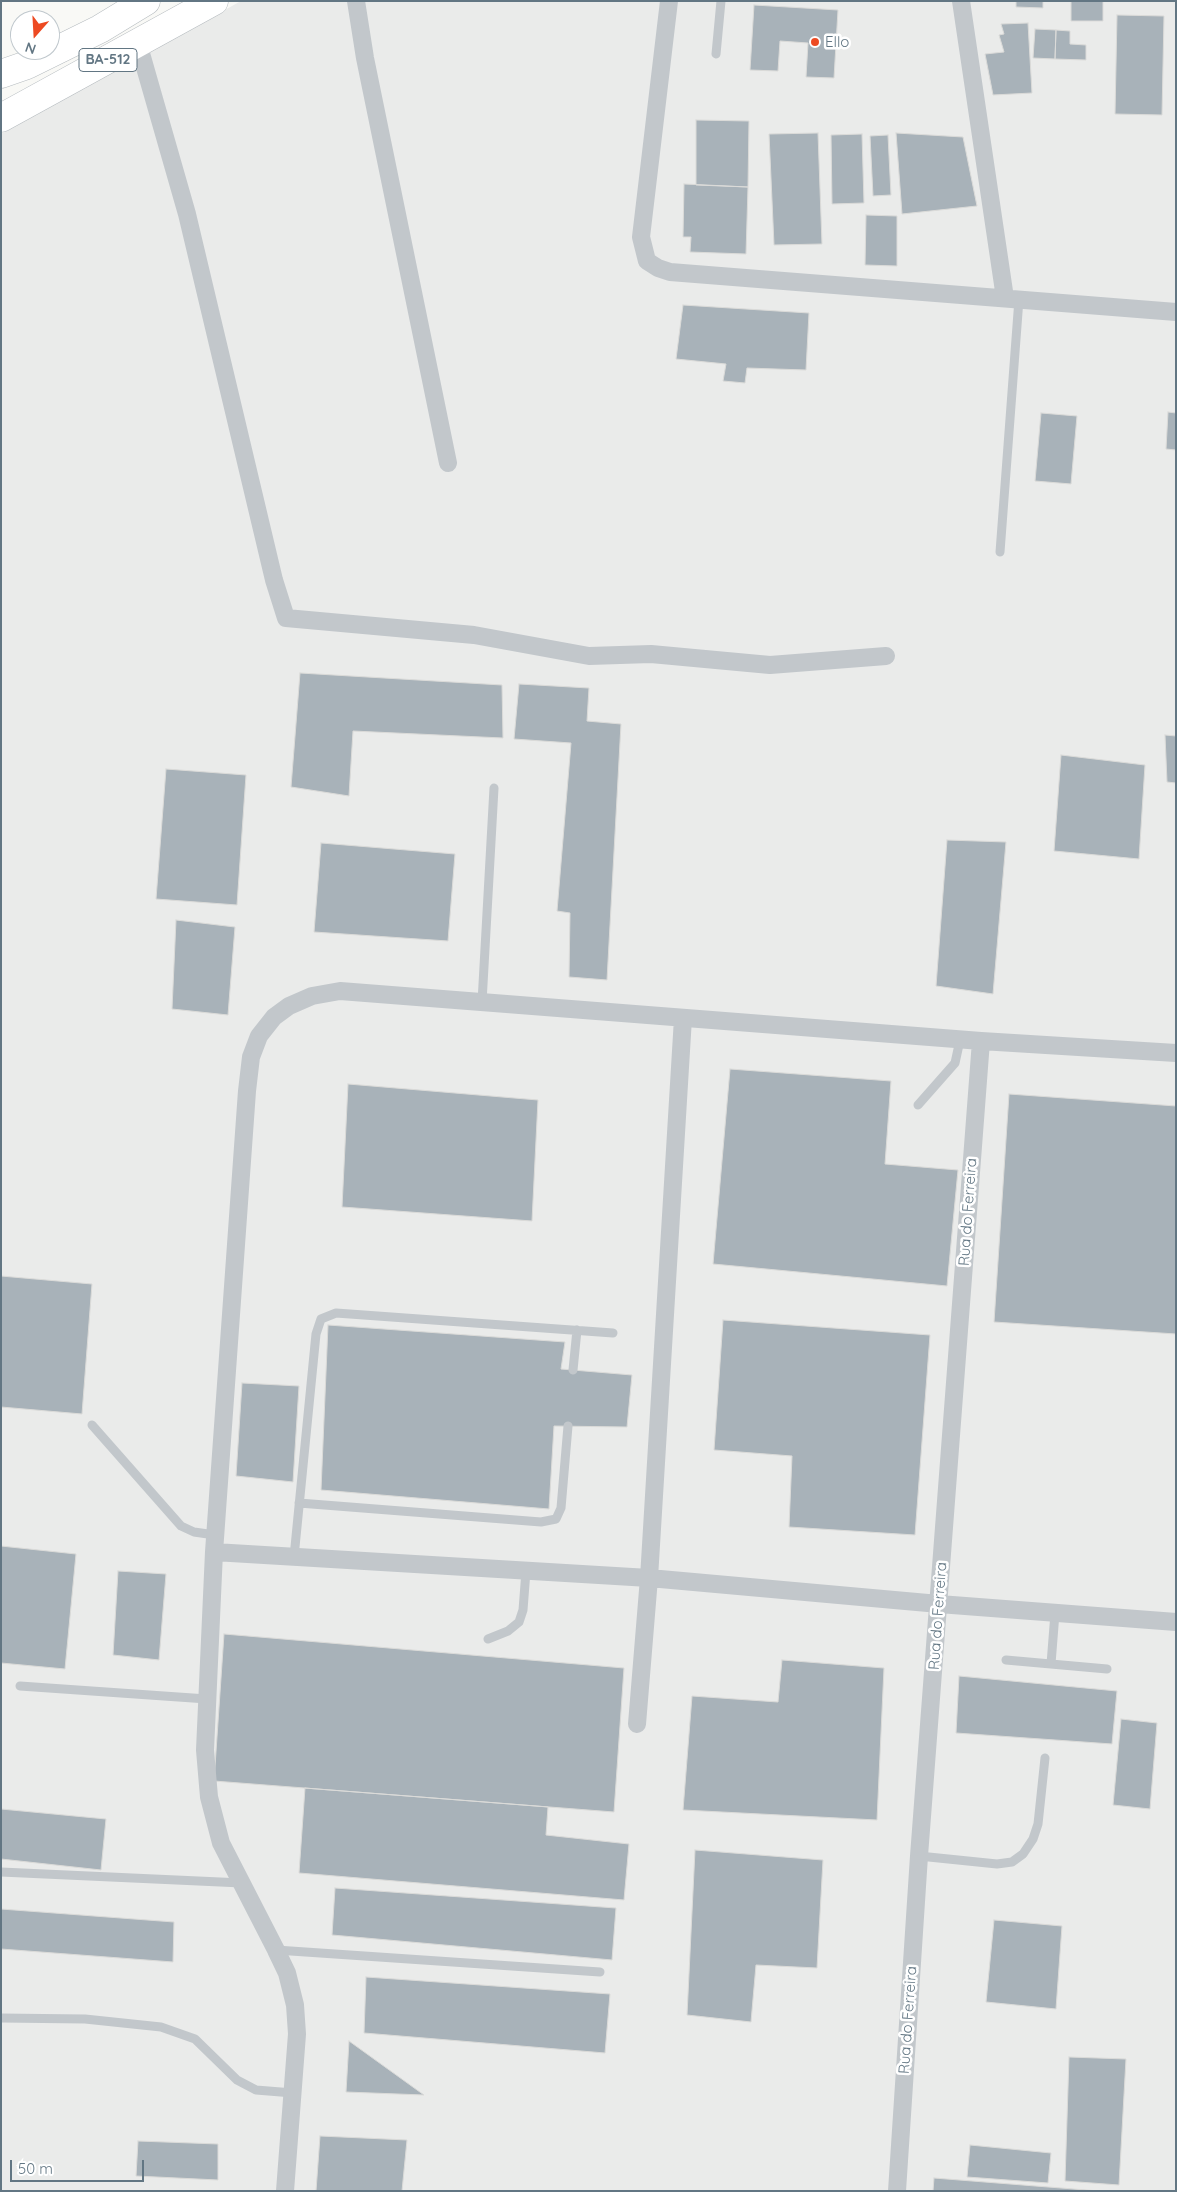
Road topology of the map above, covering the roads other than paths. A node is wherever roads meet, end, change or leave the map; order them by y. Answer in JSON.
{"nodes":[{"id":1,"x":146,"y":1,"type":"edge"},
{"id":2,"x":214,"y":1,"type":"edge"},
{"id":3,"x":356,"y":1,"type":"edge"},
{"id":4,"x":669,"y":1,"type":"edge"},
{"id":5,"x":721,"y":1,"type":"edge"},
{"id":6,"x":961,"y":1,"type":"edge"},
{"id":7,"x":138,"y":43,"type":"junction"},
{"id":8,"x":716,"y":54,"type":"dead end"},
{"id":9,"x":1,"y":74,"type":"edge"},
{"id":10,"x":1,"y":118,"type":"edge"},
{"id":11,"x":1012,"y":298,"type":"junction"},
{"id":12,"x":1176,"y":312,"type":"edge"},
{"id":13,"x":448,"y":463,"type":"dead end"},
{"id":14,"x":1000,"y":552,"type":"dead end"},
{"id":15,"x":886,"y":656,"type":"dead end"},
{"id":16,"x":494,"y":788,"type":"dead end"},
{"id":17,"x":482,"y":1002,"type":"junction"},
{"id":18,"x":683,"y":1018,"type":"junction"},
{"id":19,"x":960,"y":1040,"type":"junction"},
{"id":20,"x":981,"y":1041,"type":"junction"},
{"id":21,"x":1176,"y":1053,"type":"edge"},
{"id":22,"x":918,"y":1105,"type":"dead end"},
{"id":23,"x":577,"y":1330,"type":"junction"},
{"id":24,"x":613,"y":1333,"type":"dead end"},
{"id":25,"x":573,"y":1370,"type":"dead end"},
{"id":26,"x":92,"y":1425,"type":"dead end"},
{"id":27,"x":568,"y":1426,"type":"dead end"},
{"id":28,"x":299,"y":1503,"type":"junction"},
{"id":29,"x":215,"y":1544,"type":"junction"},
{"id":30,"x":294,"y":1557,"type":"junction"},
{"id":31,"x":526,"y":1571,"type":"junction"},
{"id":32,"x":649,"y":1578,"type":"junction"},
{"id":33,"x":938,"y":1604,"type":"junction"},
{"id":34,"x":1055,"y":1613,"type":"junction"},
{"id":35,"x":1176,"y":1622,"type":"edge"},
{"id":36,"x":488,"y":1639,"type":"dead end"},
{"id":37,"x":1006,"y":1660,"type":"dead end"},
{"id":38,"x":1051,"y":1664,"type":"junction"},
{"id":39,"x":1107,"y":1669,"type":"dead end"},
{"id":40,"x":20,"y":1686,"type":"dead end"},
{"id":41,"x":207,"y":1699,"type":"junction"},
{"id":42,"x":637,"y":1724,"type":"dead end"},
{"id":43,"x":1045,"y":1758,"type":"dead end"},
{"id":44,"x":918,"y":1856,"type":"junction"},
{"id":45,"x":1,"y":1872,"type":"edge"},
{"id":46,"x":242,"y":1883,"type":"junction"},
{"id":47,"x":276,"y":1950,"type":"junction"},
{"id":48,"x":600,"y":1972,"type":"dead end"},
{"id":49,"x":1,"y":2018,"type":"edge"},
{"id":50,"x":293,"y":2093,"type":"junction"},
{"id":51,"x":285,"y":2191,"type":"edge"},
{"id":52,"x":897,"y":2191,"type":"edge"}],
"edges":[{"from":1,"to":9,"type":"main road","number":"BA-512"},
{"from":2,"to":7,"type":"main road","number":"BA-512"},
{"from":3,"to":13,"type":"street"},
{"from":4,"to":11,"type":"street"},
{"from":5,"to":8,"type":"lane"},
{"from":6,"to":11,"type":"street"},
{"from":7,"to":10,"type":"main road","number":"BA-512"},
{"from":7,"to":15,"type":"street"},
{"from":11,"to":12,"type":"street"},
{"from":11,"to":14,"type":"lane"},
{"from":16,"to":17,"type":"lane"},
{"from":17,"to":18,"type":"street"},
{"from":17,"to":29,"type":"street"},
{"from":18,"to":19,"type":"street"},
{"from":18,"to":32,"type":"street"},
{"from":19,"to":20,"type":"street"},
{"from":19,"to":22,"type":"lane"},
{"from":20,"to":21,"type":"street"},
{"from":20,"to":33,"type":"street","name":"Rua do Ferreira"},
{"from":23,"to":24,"type":"lane"},
{"from":23,"to":25,"type":"lane"},
{"from":23,"to":28,"type":"lane"},
{"from":26,"to":29,"type":"lane"},
{"from":27,"to":28,"type":"lane"},
{"from":28,"to":30,"type":"lane"},
{"from":29,"to":30,"type":"street"},
{"from":29,"to":41,"type":"street"},
{"from":30,"to":31,"type":"street"},
{"from":31,"to":32,"type":"street"},
{"from":31,"to":36,"type":"lane"},
{"from":32,"to":33,"type":"street"},
{"from":32,"to":42,"type":"street"},
{"from":33,"to":34,"type":"street"},
{"from":33,"to":44,"type":"street","name":"Rua do Ferreira"},
{"from":34,"to":35,"type":"street"},
{"from":34,"to":38,"type":"lane"},
{"from":37,"to":38,"type":"lane"},
{"from":38,"to":39,"type":"lane"},
{"from":40,"to":41,"type":"lane"},
{"from":41,"to":46,"type":"street"},
{"from":43,"to":44,"type":"lane"},
{"from":44,"to":52,"type":"street","name":"Rua do Ferreira"},
{"from":45,"to":46,"type":"lane"},
{"from":46,"to":47,"type":"street"},
{"from":47,"to":48,"type":"lane"},
{"from":47,"to":50,"type":"street"},
{"from":49,"to":50,"type":"lane"},
{"from":50,"to":51,"type":"street"}]}
